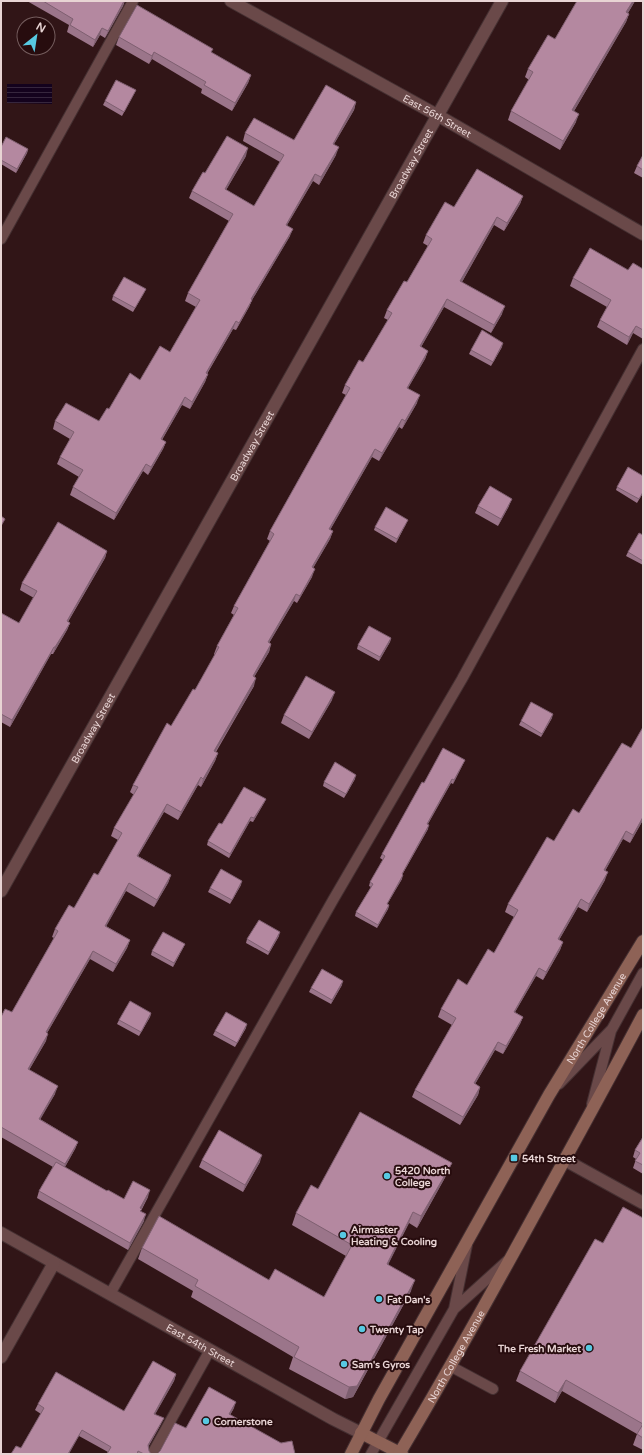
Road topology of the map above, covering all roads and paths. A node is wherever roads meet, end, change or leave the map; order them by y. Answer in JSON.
{"nodes":[{"id":1,"x":133,"y":1,"type":"edge"},
{"id":2,"x":230,"y":1,"type":"edge"},
{"id":3,"x":502,"y":1,"type":"edge"},
{"id":4,"x":437,"y":115,"type":"junction"},
{"id":5,"x":643,"y":234,"type":"edge"},
{"id":6,"x":1,"y":239,"type":"edge"},
{"id":7,"x":643,"y":349,"type":"edge"},
{"id":8,"x":1,"y":891,"type":"edge"},
{"id":9,"x":643,"y":940,"type":"edge"},
{"id":10,"x":643,"y":973,"type":"edge"},
{"id":11,"x":643,"y":1015,"type":"edge"},
{"id":12,"x":612,"y":1029,"type":"junction"},
{"id":13,"x":548,"y":1095,"type":"junction"},
{"id":14,"x":588,"y":1118,"type":"junction"},
{"id":15,"x":565,"y":1160,"type":"junction"},
{"id":16,"x":643,"y":1204,"type":"edge"},
{"id":17,"x":1,"y":1233,"type":"edge"},
{"id":18,"x":470,"y":1236,"type":"junction"},
{"id":19,"x":510,"y":1258,"type":"junction"},
{"id":20,"x":54,"y":1263,"type":"junction"},
{"id":21,"x":110,"y":1294,"type":"junction"},
{"id":22,"x":454,"y":1309,"type":"junction"},
{"id":23,"x":210,"y":1350,"type":"junction"},
{"id":24,"x":1,"y":1357,"type":"edge"},
{"id":25,"x":450,"y":1366,"type":"junction"},
{"id":26,"x":493,"y":1389,"type":"dead end"},
{"id":27,"x":361,"y":1433,"type":"junction"},
{"id":28,"x":378,"y":1441,"type":"junction"},
{"id":29,"x":152,"y":1454,"type":"edge"},
{"id":30,"x":351,"y":1454,"type":"edge"},
{"id":31,"x":371,"y":1454,"type":"edge"},
{"id":32,"x":400,"y":1454,"type":"edge"}],
"edges":[{"from":1,"to":6,"type":"lane"},
{"from":2,"to":4,"type":"street","name":"East 56th Street"},
{"from":3,"to":4,"type":"street","name":"Broadway Street"},
{"from":4,"to":5,"type":"street","name":"East 56th Street"},
{"from":4,"to":8,"type":"street","name":"Broadway Street"},
{"from":7,"to":21,"type":"lane"},
{"from":9,"to":13,"type":"main road","name":"North College Avenue"},
{"from":10,"to":12,"type":"lane","name":"North College Avenue"},
{"from":11,"to":14,"type":"main road","name":"North College Avenue"},
{"from":12,"to":13,"type":"lane","name":"North College Avenue"},
{"from":12,"to":14,"type":"lane","name":"North College Avenue"},
{"from":13,"to":18,"type":"main road","name":"North College Avenue"},
{"from":14,"to":15,"type":"main road","name":"North College Avenue"},
{"from":15,"to":16,"type":"street"},
{"from":15,"to":19,"type":"main road","name":"North College Avenue"},
{"from":17,"to":20,"type":"street","name":"East 54th Street"},
{"from":18,"to":22,"type":"lane","name":"North College Avenue"},
{"from":18,"to":27,"type":"main road","name":"North College Avenue"},
{"from":19,"to":22,"type":"lane","name":"North College Avenue"},
{"from":19,"to":25,"type":"main road","name":"North College Avenue"},
{"from":20,"to":21,"type":"street","name":"East 54th Street"},
{"from":20,"to":24,"type":"street"},
{"from":21,"to":23,"type":"street","name":"East 54th Street"},
{"from":22,"to":28,"type":"lane","name":"North College Avenue"},
{"from":23,"to":27,"type":"street","name":"East 54th Street"},
{"from":23,"to":29,"type":"lane"},
{"from":25,"to":26,"type":"lane"},
{"from":25,"to":32,"type":"main road","name":"North College Avenue"},
{"from":27,"to":28,"type":"main road","name":"East 54th Street"},
{"from":27,"to":30,"type":"main road","name":"North College Avenue"},
{"from":28,"to":31,"type":"lane","name":"North College Avenue"},
{"from":28,"to":32,"type":"main road","name":"East 54th Street"}]}
